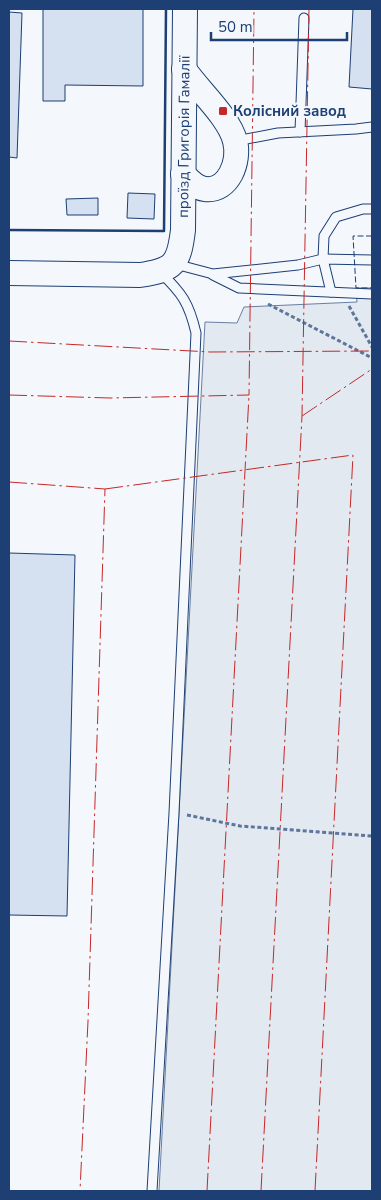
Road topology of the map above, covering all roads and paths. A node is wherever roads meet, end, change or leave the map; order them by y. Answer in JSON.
{"nodes":[{"id":1,"x":185,"y":9,"type":"edge"},
{"id":2,"x":304,"y":18,"type":"dead end"},
{"id":3,"x":184,"y":69,"type":"junction"},
{"id":4,"x":372,"y":127,"type":"edge"},
{"id":5,"x":300,"y":132,"type":"junction"},
{"id":6,"x":235,"y":141,"type":"junction"},
{"id":7,"x":183,"y":174,"type":"junction"},
{"id":8,"x":222,"y":185,"type":"junction"},
{"id":9,"x":372,"y":209,"type":"edge"},
{"id":10,"x":183,"y":211,"type":"junction"},
{"id":11,"x":323,"y":259,"type":"junction"},
{"id":12,"x":372,"y":260,"type":"edge"},
{"id":13,"x":167,"y":268,"type":"junction"},
{"id":14,"x":9,"y":273,"type":"edge"},
{"id":15,"x":213,"y":274,"type":"junction"},
{"id":16,"x":239,"y":288,"type":"junction"},
{"id":17,"x":331,"y":292,"type":"junction"},
{"id":18,"x":342,"y":292,"type":"junction"},
{"id":19,"x":372,"y":294,"type":"edge"},
{"id":20,"x":372,"y":347,"type":"edge"},
{"id":21,"x":372,"y":358,"type":"edge"},
{"id":22,"x":174,"y":813,"type":"junction"},
{"id":23,"x":372,"y":836,"type":"edge"},
{"id":24,"x":152,"y":1191,"type":"edge"}],
"edges":[{"from":1,"to":3,"type":"street","name":"проїзд Григорія Гамалії"},
{"from":2,"to":5,"type":"lane"},
{"from":3,"to":6,"type":"street"},
{"from":3,"to":7,"type":"street","name":"проїзд Григорія Гамалії"},
{"from":4,"to":5,"type":"lane"},
{"from":5,"to":6,"type":"lane"},
{"from":6,"to":8,"type":"street"},
{"from":7,"to":8,"type":"street"},
{"from":7,"to":10,"type":"street","name":"проїзд Григорія Гамалії"},
{"from":8,"to":10,"type":"street"},
{"from":9,"to":11,"type":"lane"},
{"from":10,"to":13,"type":"street","name":"проїзд Григорія Гамалії"},
{"from":11,"to":12,"type":"lane"},
{"from":11,"to":15,"type":"lane"},
{"from":11,"to":17,"type":"lane"},
{"from":13,"to":14,"type":"street"},
{"from":13,"to":15,"type":"lane"},
{"from":13,"to":22,"type":"lane"},
{"from":15,"to":16,"type":"lane"},
{"from":16,"to":17,"type":"lane"},
{"from":16,"to":21,"type":"path"},
{"from":17,"to":18,"type":"lane"},
{"from":18,"to":19,"type":"lane"},
{"from":18,"to":20,"type":"path"},
{"from":22,"to":23,"type":"path"},
{"from":22,"to":24,"type":"lane"}]}
